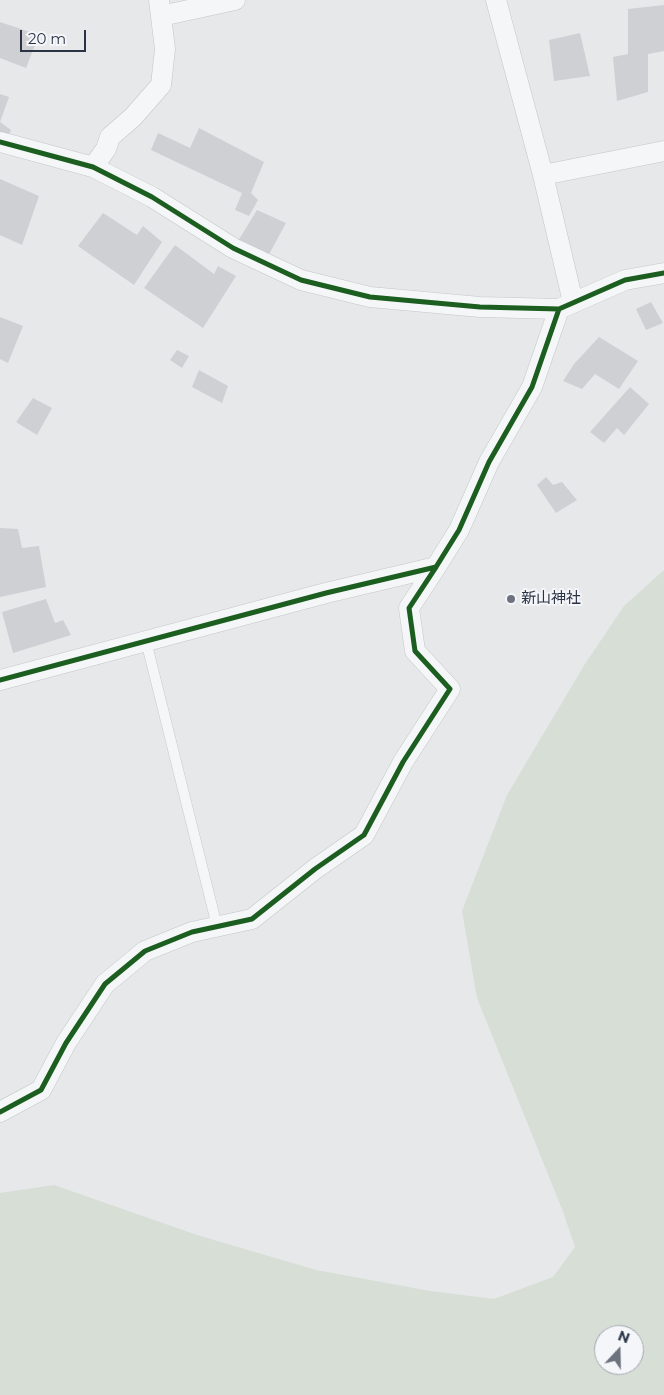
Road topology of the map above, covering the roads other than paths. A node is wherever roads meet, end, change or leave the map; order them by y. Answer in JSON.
{"nodes":[{"id":1,"x":235,"y":0,"type":"edge"},
{"id":2,"x":496,"y":0,"type":"edge"},
{"id":3,"x":160,"y":8,"type":"edge"},
{"id":4,"x":0,"y":142,"type":"edge"},
{"id":5,"x":664,"y":151,"type":"edge"},
{"id":6,"x":93,"y":168,"type":"junction"},
{"id":7,"x":543,"y":175,"type":"junction"},
{"id":8,"x":664,"y":273,"type":"edge"},
{"id":9,"x":566,"y":305,"type":"junction"},
{"id":10,"x":436,"y":567,"type":"junction"},
{"id":11,"x":146,"y":641,"type":"junction"},
{"id":12,"x":0,"y":680,"type":"edge"},
{"id":13,"x":217,"y":926,"type":"junction"},
{"id":14,"x":0,"y":1112,"type":"edge"}],
"edges":[{"from":1,"to":3,"type":"street"},
{"from":2,"to":7,"type":"street"},
{"from":3,"to":6,"type":"street"},
{"from":4,"to":6,"type":"street"},
{"from":5,"to":7,"type":"street"},
{"from":6,"to":9,"type":"street"},
{"from":7,"to":9,"type":"street"},
{"from":8,"to":9,"type":"street"},
{"from":9,"to":10,"type":"street"},
{"from":10,"to":11,"type":"street"},
{"from":10,"to":13,"type":"street"},
{"from":11,"to":12,"type":"street"},
{"from":11,"to":13,"type":"lane"},
{"from":13,"to":14,"type":"street"}]}
